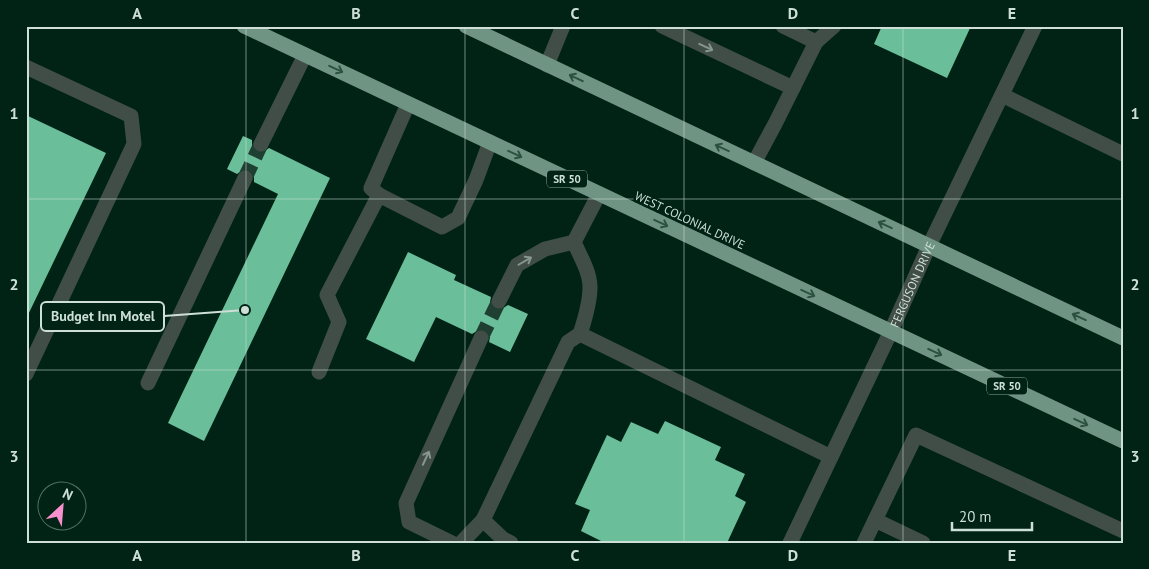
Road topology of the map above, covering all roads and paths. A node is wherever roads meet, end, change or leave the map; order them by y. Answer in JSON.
{"nodes":[{"id":1,"x":244,"y":26,"type":"edge"},
{"id":2,"x":466,"y":26,"type":"edge"},
{"id":3,"x":563,"y":26,"type":"edge"},
{"id":4,"x":662,"y":26,"type":"edge"},
{"id":5,"x":783,"y":26,"type":"edge"},
{"id":6,"x":834,"y":26,"type":"edge"},
{"id":7,"x":1035,"y":26,"type":"edge"},
{"id":8,"x":816,"y":42,"type":"junction"},
{"id":9,"x":305,"y":55,"type":"junction"},
{"id":10,"x":547,"y":65,"type":"junction"},
{"id":11,"x":26,"y":67,"type":"edge"},
{"id":12,"x":793,"y":88,"type":"junction"},
{"id":13,"x":1002,"y":96,"type":"junction"},
{"id":14,"x":408,"y":104,"type":"junction"},
{"id":15,"x":490,"y":142,"type":"junction"},
{"id":16,"x":260,"y":144,"type":"tunnel mouth"},
{"id":17,"x":1123,"y":154,"type":"edge"},
{"id":18,"x":754,"y":163,"type":"junction"},
{"id":19,"x":245,"y":178,"type":"tunnel mouth"},
{"id":20,"x":599,"y":194,"type":"junction"},
{"id":21,"x":379,"y":195,"type":"junction"},
{"id":22,"x":574,"y":242,"type":"junction"},
{"id":23,"x":929,"y":246,"type":"junction"},
{"id":24,"x":499,"y":300,"type":"tunnel mouth"},
{"id":25,"x":891,"y":331,"type":"junction"},
{"id":26,"x":580,"y":334,"type":"junction"},
{"id":27,"x":481,"y":338,"type":"tunnel mouth"},
{"id":28,"x":1123,"y":338,"type":"edge"},
{"id":29,"x":319,"y":372,"type":"dead end"},
{"id":30,"x":26,"y":374,"type":"edge"},
{"id":31,"x":148,"y":383,"type":"dead end"},
{"id":32,"x":1123,"y":441,"type":"edge"},
{"id":33,"x":831,"y":457,"type":"junction"},
{"id":34,"x":483,"y":520,"type":"junction"},
{"id":35,"x":875,"y":520,"type":"junction"},
{"id":36,"x":1123,"y":531,"type":"edge"},
{"id":37,"x":452,"y":543,"type":"edge"},
{"id":38,"x":461,"y":543,"type":"edge"},
{"id":39,"x":511,"y":543,"type":"edge"},
{"id":40,"x":790,"y":543,"type":"edge"},
{"id":41,"x":864,"y":543,"type":"edge"},
{"id":42,"x":923,"y":543,"type":"edge"}],
"edges":[{"from":1,"to":9,"type":"highway","name":"WEST COLONIAL DRIVE","number":"SR 50"},
{"from":2,"to":10,"type":"highway"},
{"from":3,"to":10,"type":"street"},
{"from":4,"to":12,"type":"street","one_way":true},
{"from":5,"to":8,"type":"street"},
{"from":6,"to":8,"type":"street"},
{"from":7,"to":13,"type":"street","name":"FERGUSON DRIVE"},
{"from":8,"to":12,"type":"street"},
{"from":9,"to":14,"type":"highway","name":"WEST COLONIAL DRIVE","number":"SR 50","one_way":true},
{"from":9,"to":16,"type":"street"},
{"from":18,"to":10,"type":"highway","one_way":true},
{"from":11,"to":30,"type":"street"},
{"from":12,"to":18,"type":"street"},
{"from":13,"to":17,"type":"street"},
{"from":13,"to":23,"type":"street","name":"FERGUSON DRIVE"},
{"from":14,"to":15,"type":"highway","name":"WEST COLONIAL DRIVE","number":"SR 50"},
{"from":14,"to":21,"type":"street"},
{"from":15,"to":20,"type":"highway","name":"WEST COLONIAL DRIVE","number":"SR 50","one_way":true},
{"from":15,"to":21,"type":"street"},
{"from":23,"to":18,"type":"highway","one_way":true},
{"from":19,"to":31,"type":"street"},
{"from":20,"to":22,"type":"street"},
{"from":20,"to":25,"type":"highway","name":"WEST COLONIAL DRIVE","number":"SR 50","one_way":true},
{"from":21,"to":29,"type":"street"},
{"from":24,"to":22,"type":"street","one_way":true},
{"from":22,"to":26,"type":"street"},
{"from":23,"to":25,"type":"street","name":"FERGUSON DRIVE"},
{"from":28,"to":23,"type":"highway","one_way":true},
{"from":25,"to":32,"type":"highway","name":"WEST COLONIAL DRIVE","number":"SR 50","one_way":true},
{"from":25,"to":33,"type":"street","name":"FERGUSON DRIVE"},
{"from":26,"to":33,"type":"street"},
{"from":26,"to":34,"type":"street"},
{"from":37,"to":27,"type":"street","one_way":true},
{"from":33,"to":40,"type":"street","name":"FERGUSON DRIVE"},
{"from":34,"to":38,"type":"street"},
{"from":34,"to":39,"type":"street"},
{"from":35,"to":36,"type":"street"},
{"from":35,"to":41,"type":"street"},
{"from":35,"to":42,"type":"street"}]}
